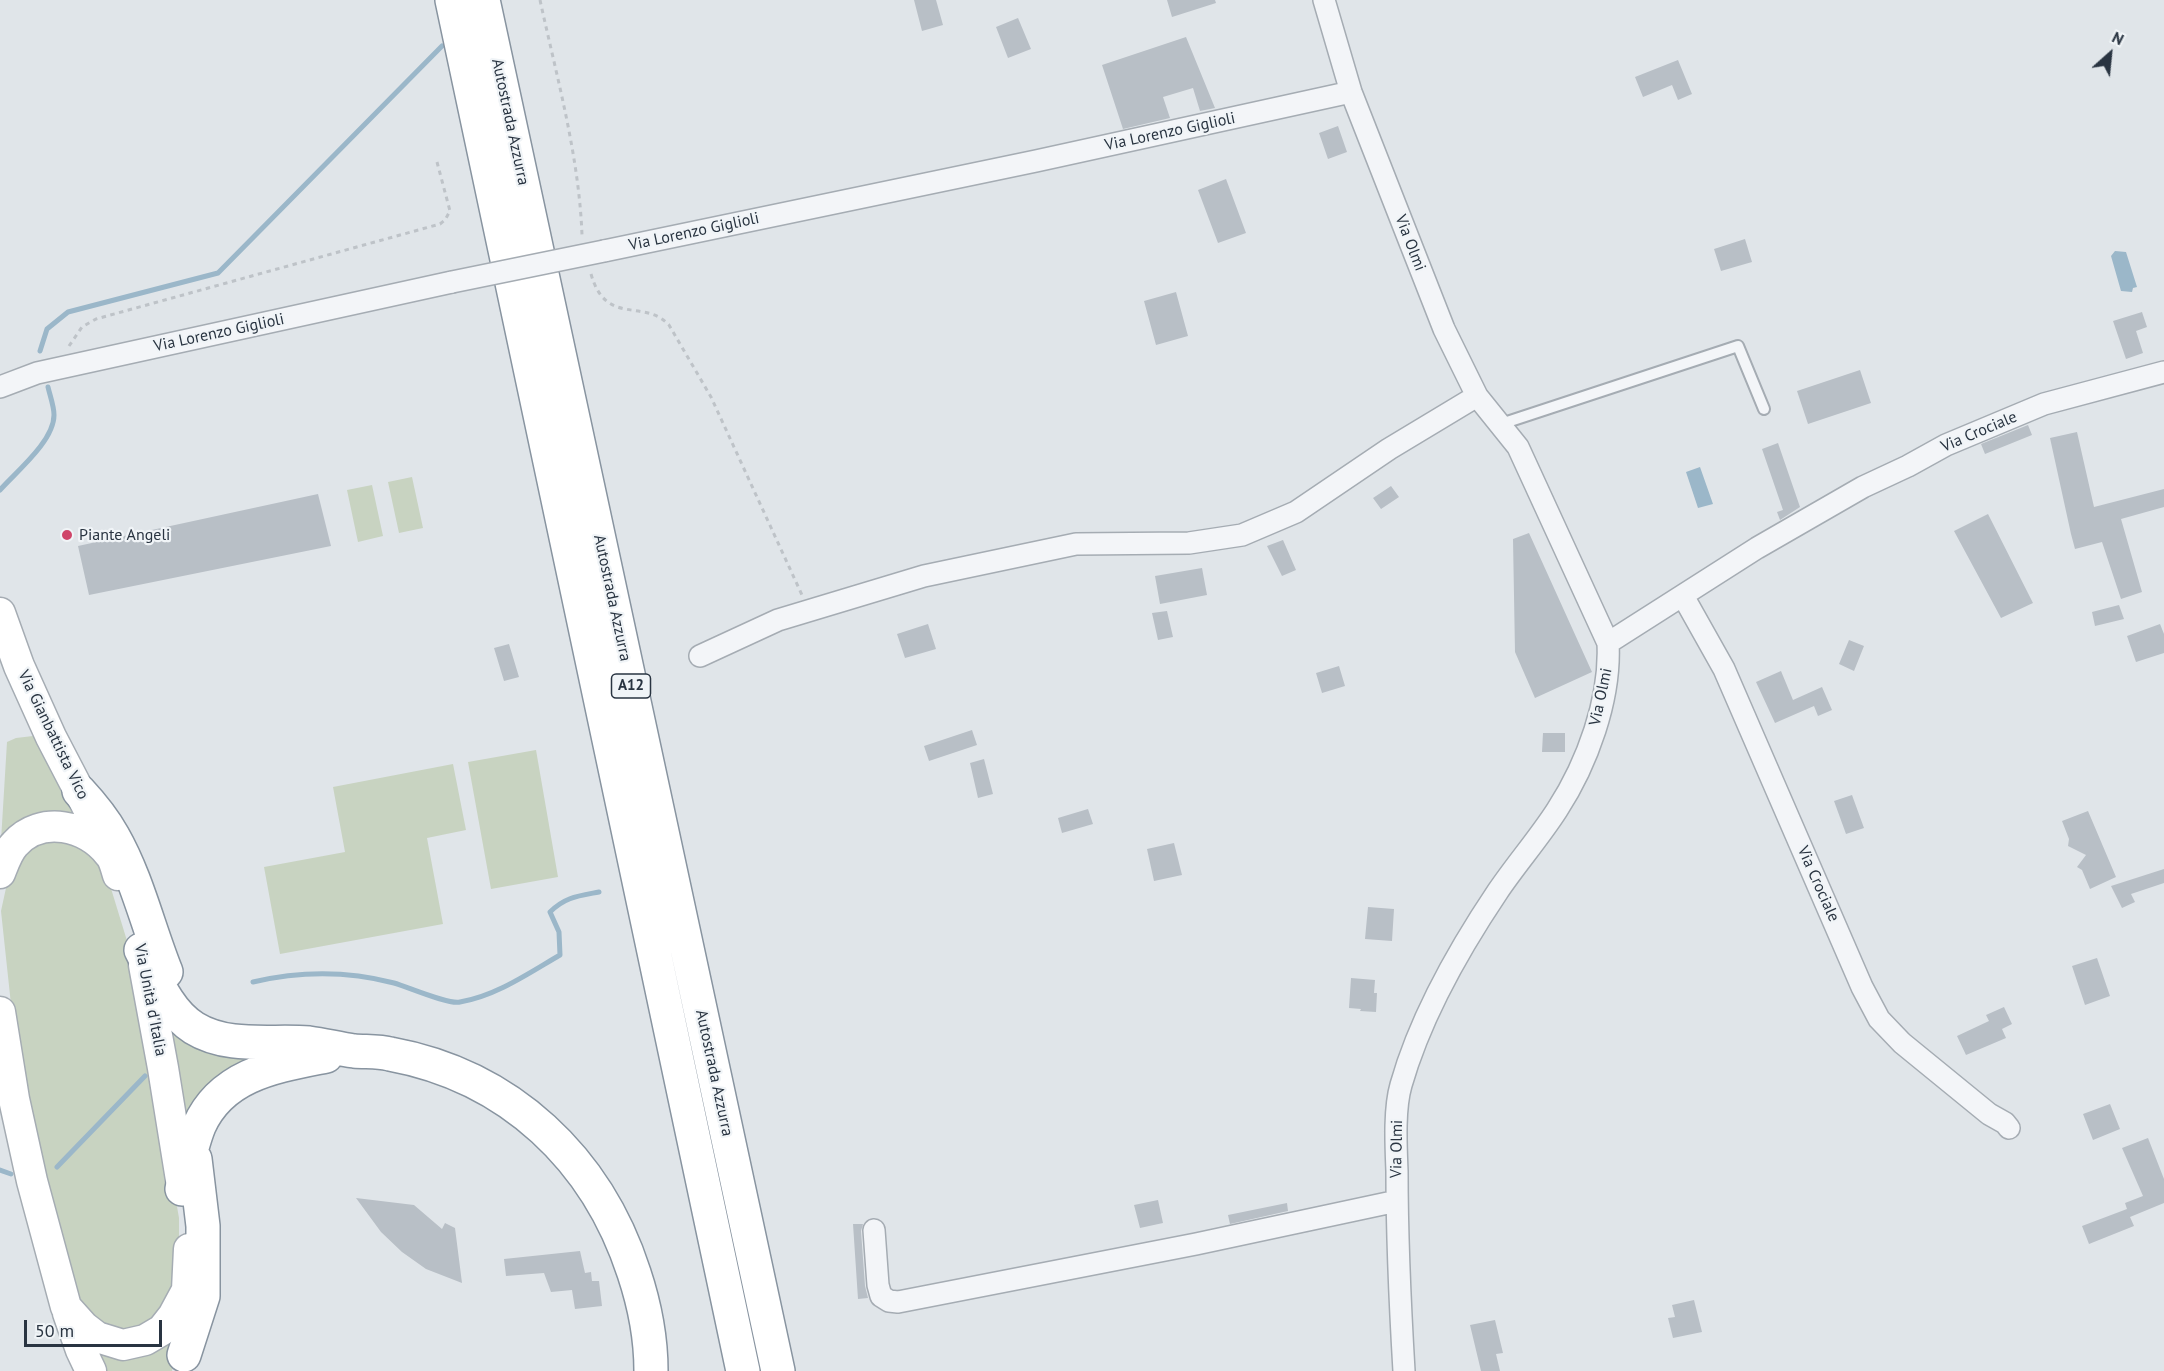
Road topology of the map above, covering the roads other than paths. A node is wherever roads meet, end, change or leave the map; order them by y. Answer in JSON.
{"nodes":[{"id":1,"x":452,"y":0,"type":"edge"},
{"id":2,"x":483,"y":0,"type":"edge"},
{"id":3,"x":1324,"y":0,"type":"edge"},
{"id":4,"x":1351,"y":92,"type":"junction"},
{"id":5,"x":0,"y":369,"type":"edge"},
{"id":6,"x":2164,"y":372,"type":"edge"},
{"id":7,"x":37,"y":373,"type":"junction"},
{"id":8,"x":0,"y":387,"type":"edge"},
{"id":9,"x":1476,"y":396,"type":"junction"},
{"id":10,"x":1764,"y":409,"type":"dead end"},
{"id":11,"x":1501,"y":424,"type":"junction"},
{"id":12,"x":1683,"y":596,"type":"junction"},
{"id":13,"x":0,"y":613,"type":"edge"},
{"id":14,"x":1608,"y":643,"type":"junction"},
{"id":15,"x":700,"y":656,"type":"dead end"},
{"id":16,"x":80,"y":791,"type":"junction"},
{"id":17,"x":111,"y":855,"type":"junction"},
{"id":18,"x":0,"y":873,"type":"edge"},
{"id":19,"x":141,"y":950,"type":"junction"},
{"id":20,"x":0,"y":1012,"type":"edge"},
{"id":21,"x":355,"y":1051,"type":"junction"},
{"id":22,"x":2009,"y":1128,"type":"dead end"},
{"id":23,"x":194,"y":1143,"type":"junction"},
{"id":24,"x":182,"y":1189,"type":"junction"},
{"id":25,"x":1397,"y":1201,"type":"junction"},
{"id":26,"x":874,"y":1230,"type":"dead end"},
{"id":27,"x":187,"y":1290,"type":"junction"},
{"id":28,"x":66,"y":1307,"type":"junction"},
{"id":29,"x":183,"y":1363,"type":"edge"},
{"id":30,"x":91,"y":1371,"type":"edge"},
{"id":31,"x":651,"y":1371,"type":"edge"},
{"id":32,"x":743,"y":1371,"type":"edge"},
{"id":33,"x":778,"y":1371,"type":"edge"},
{"id":34,"x":1404,"y":1371,"type":"edge"}],
"edges":[{"from":1,"to":32,"type":"highway","name":"Autostrada Azzurra","number":"A12"},
{"from":2,"to":33,"type":"highway","name":"Autostrada Azzurra","number":"A12"},
{"from":3,"to":4,"type":"street","name":"Via Olmi"},
{"from":4,"to":7,"type":"street","name":"Via Lorenzo Giglioli","bridge":true},
{"from":4,"to":9,"type":"street","name":"Via Olmi"},
{"from":5,"to":7,"type":"street","name":"Via Lorenzo Giglioli"},
{"from":6,"to":12,"type":"street","name":"Via Crociale"},
{"from":7,"to":8,"type":"street","name":"Via Lorenzo Giglioli"},
{"from":9,"to":11,"type":"street","name":"Via Olmi"},
{"from":9,"to":15,"type":"street"},
{"from":10,"to":11,"type":"lane"},
{"from":11,"to":14,"type":"street","name":"Via Olmi"},
{"from":12,"to":14,"type":"street","name":"Via Crociale"},
{"from":12,"to":22,"type":"street","name":"Via Crociale"},
{"from":13,"to":16,"type":"main road","name":"Via Gianbattista Vico"},
{"from":14,"to":25,"type":"street","name":"Via Olmi"},
{"from":16,"to":17,"type":"main road","name":"Via Gianbattista Vico"},
{"from":16,"to":21,"type":"highway"},
{"from":17,"to":18,"type":"main road"},
{"from":17,"to":19,"type":"main road","name":"Via Unità d'Italia"},
{"from":19,"to":21,"type":"highway"},
{"from":19,"to":24,"type":"main road","name":"Via Unità d'Italia"},
{"from":20,"to":28,"type":"main road","name":"Via Unità d'Italia"},
{"from":21,"to":23,"type":"highway"},
{"from":21,"to":31,"type":"highway"},
{"from":23,"to":24,"type":"highway"},
{"from":23,"to":29,"type":"highway"},
{"from":24,"to":27,"type":"main road","name":"Via Unità d'Italia"},
{"from":25,"to":26,"type":"street"},
{"from":25,"to":34,"type":"street","name":"Via Olmi"},
{"from":27,"to":28,"type":"main road","name":"Via Unità d'Italia"},
{"from":27,"to":29,"type":"main road","name":"Via Unità d'Italia"},
{"from":28,"to":30,"type":"main road","name":"Via Unità d'Italia"}]}
